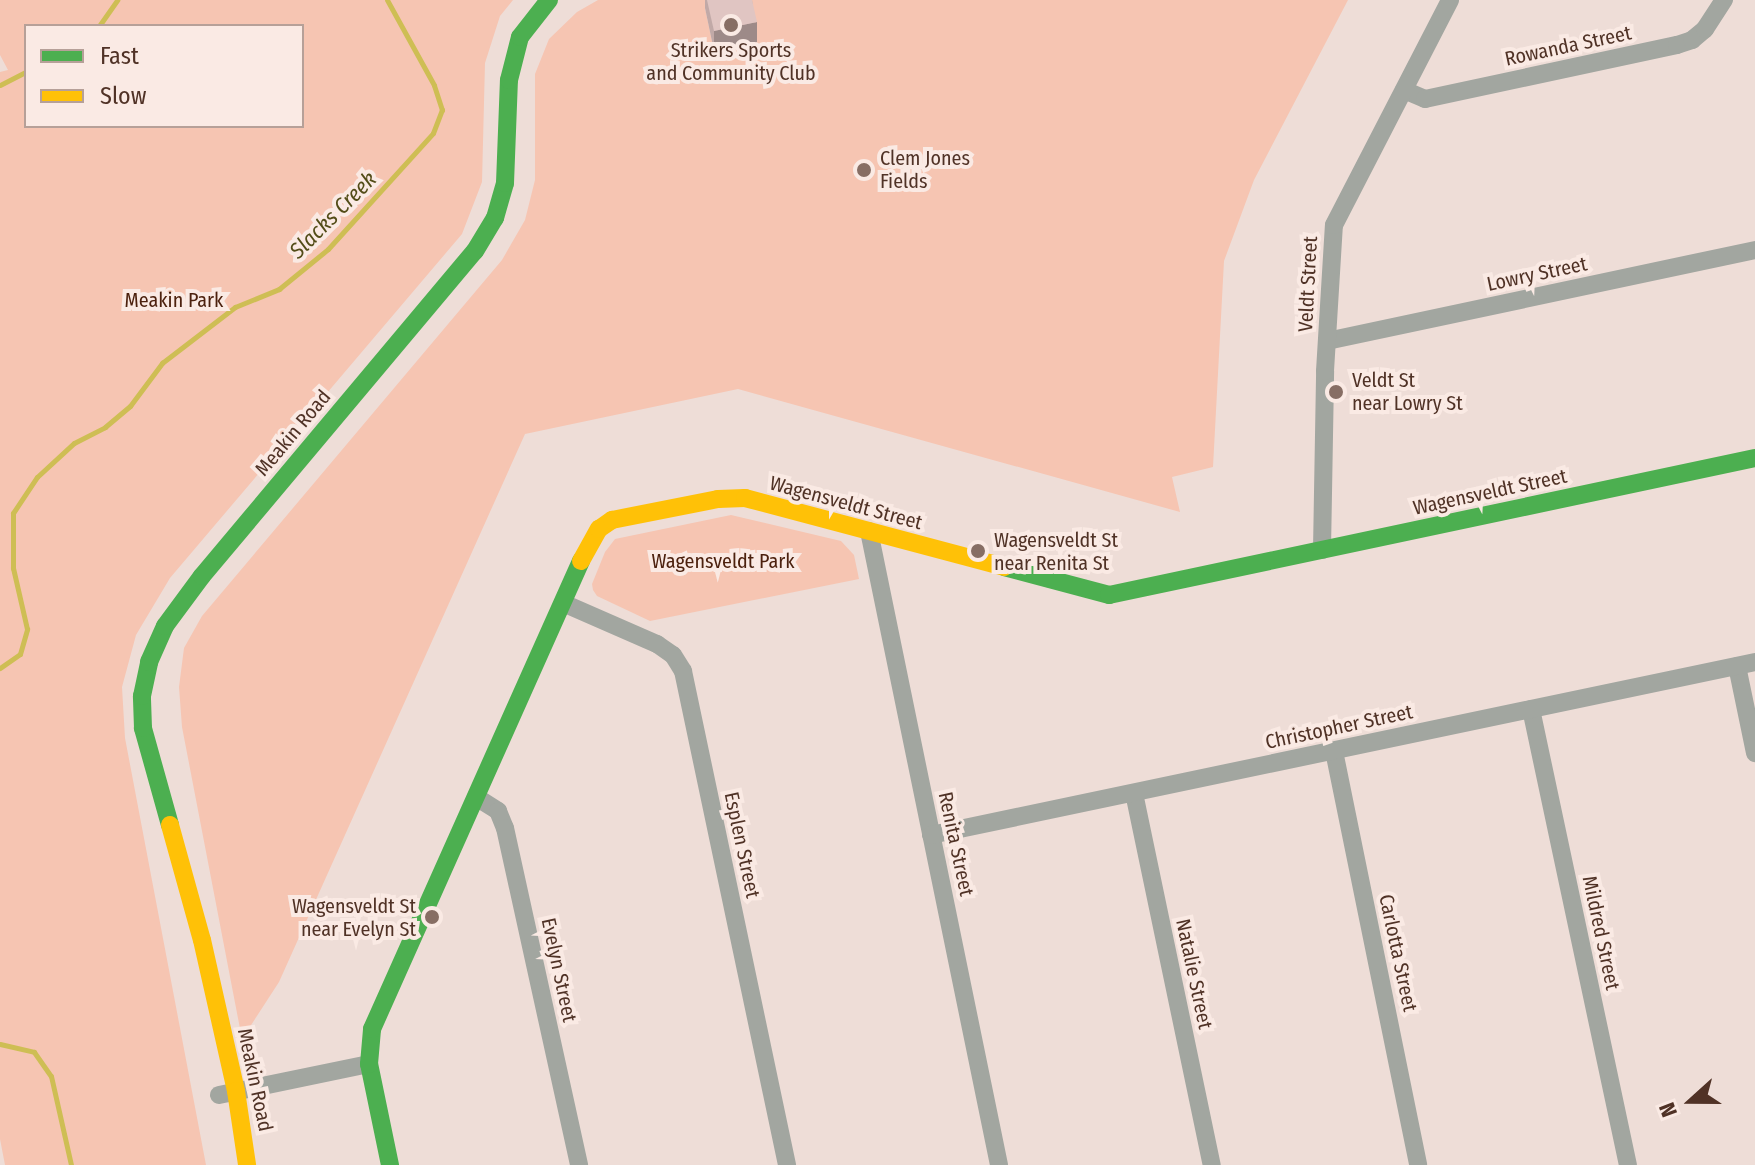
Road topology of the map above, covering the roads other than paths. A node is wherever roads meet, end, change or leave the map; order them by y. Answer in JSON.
{"nodes":[{"id":1,"x":549,"y":0,"type":"edge"},
{"id":2,"x":1450,"y":0,"type":"edge"},
{"id":3,"x":1724,"y":0,"type":"edge"},
{"id":4,"x":1404,"y":90,"type":"junction"},
{"id":5,"x":1755,"y":250,"type":"edge"},
{"id":6,"x":1327,"y":341,"type":"junction"},
{"id":7,"x":1755,"y":458,"type":"edge"},
{"id":8,"x":869,"y":531,"type":"junction"},
{"id":9,"x":1322,"y":550,"type":"junction"},
{"id":10,"x":563,"y":603,"type":"junction"},
{"id":11,"x":1746,"y":664,"type":"edge"},
{"id":12,"x":1531,"y":709,"type":"junction"},
{"id":13,"x":1334,"y":751,"type":"junction"},
{"id":14,"x":1755,"y":753,"type":"edge"},
{"id":15,"x":1134,"y":793,"type":"junction"},
{"id":16,"x":476,"y":797,"type":"junction"},
{"id":17,"x":931,"y":835,"type":"junction"},
{"id":18,"x":369,"y":1064,"type":"junction"},
{"id":19,"x":227,"y":1093,"type":"junction"},
{"id":20,"x":229,"y":1165,"type":"edge"},
{"id":21,"x":247,"y":1165,"type":"edge"},
{"id":22,"x":390,"y":1165,"type":"edge"},
{"id":23,"x":579,"y":1165,"type":"edge"},
{"id":24,"x":787,"y":1165,"type":"edge"},
{"id":25,"x":999,"y":1165,"type":"edge"},
{"id":26,"x":1212,"y":1165,"type":"edge"},
{"id":27,"x":1418,"y":1165,"type":"edge"},
{"id":28,"x":1628,"y":1165,"type":"edge"}],
"edges":[{"from":1,"to":19,"type":"street","name":"Meakin Road"},
{"from":2,"to":4,"type":"street","name":"Veldt Street"},
{"from":3,"to":4,"type":"street","name":"Rowanda Street"},
{"from":4,"to":6,"type":"street","name":"Veldt Street"},
{"from":5,"to":6,"type":"street","name":"Lowry Street"},
{"from":6,"to":9,"type":"street","name":"Veldt Street"},
{"from":7,"to":9,"type":"street","name":"Wagensveldt Street"},
{"from":8,"to":9,"type":"street","name":"Wagensveldt Street"},
{"from":8,"to":10,"type":"street","name":"Wagensveldt Street"},
{"from":8,"to":17,"type":"street","name":"Renita Street"},
{"from":10,"to":16,"type":"street","name":"Wagensveldt Street"},
{"from":10,"to":24,"type":"street","name":"Esplen Street"},
{"from":11,"to":12,"type":"street","name":"Christopher Street"},
{"from":11,"to":14,"type":"street"},
{"from":12,"to":13,"type":"street","name":"Christopher Street"},
{"from":12,"to":28,"type":"street","name":"Mildred Street"},
{"from":13,"to":15,"type":"street","name":"Christopher Street"},
{"from":13,"to":27,"type":"street","name":"Carlotta Street"},
{"from":15,"to":17,"type":"street","name":"Christopher Street"},
{"from":15,"to":26,"type":"street","name":"Natalie Street"},
{"from":16,"to":18,"type":"street","name":"Wagensveldt Street"},
{"from":16,"to":23,"type":"street","name":"Evelyn Street"},
{"from":17,"to":25,"type":"street","name":"Renita Street"},
{"from":18,"to":19,"type":"street"},
{"from":18,"to":22,"type":"street","name":"Wagensveldt Street"},
{"from":19,"to":20,"type":"street","name":"Meakin Road"},
{"from":19,"to":21,"type":"street","name":"Meakin Road"}]}
